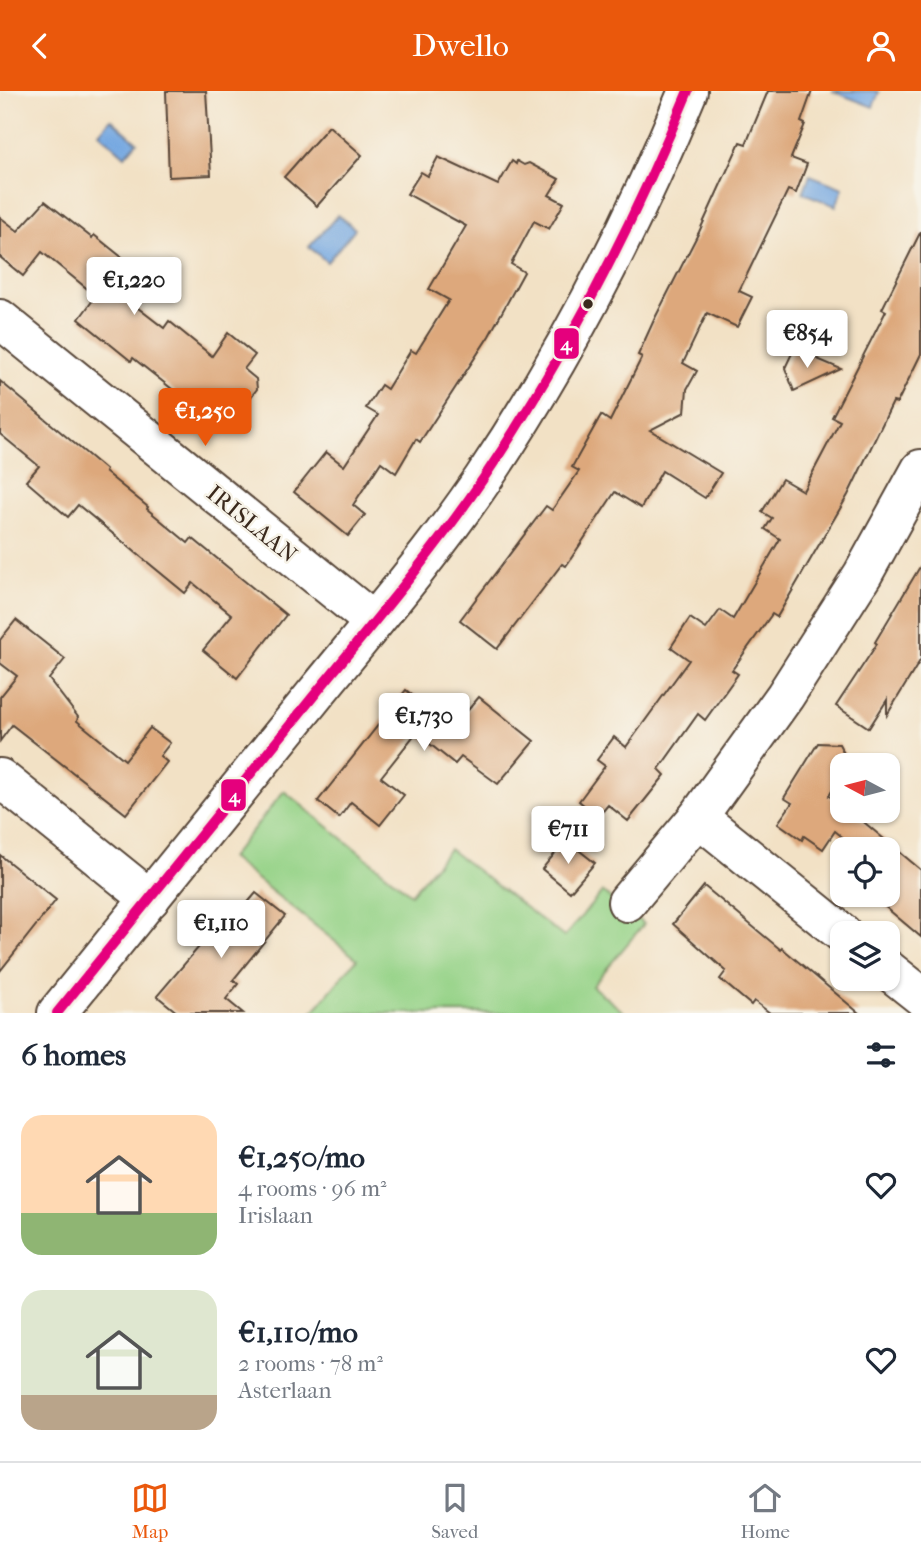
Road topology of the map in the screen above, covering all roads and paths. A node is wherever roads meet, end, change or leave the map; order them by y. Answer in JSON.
{"nodes":[{"id":1,"x":688,"y":91,"type":"edge"},
{"id":2,"x":0,"y":319,"type":"edge"},
{"id":3,"x":921,"y":469,"type":"edge"},
{"id":4,"x":373,"y":622,"type":"junction"},
{"id":5,"x":0,"y":778,"type":"edge"},
{"id":6,"x":698,"y":817,"type":"junction"},
{"id":7,"x":150,"y":899,"type":"junction"},
{"id":8,"x":626,"y":902,"type":"dead end"},
{"id":9,"x":830,"y":923,"type":"edge"},
{"id":10,"x":900,"y":979,"type":"edge"},
{"id":11,"x":921,"y":996,"type":"edge"},
{"id":12,"x":57,"y":1013,"type":"edge"}],
"edges":[{"from":1,"to":4,"type":"street"},
{"from":2,"to":4,"type":"street","name":"IRISLAAN"},
{"from":3,"to":6,"type":"street"},
{"from":4,"to":7,"type":"street"},
{"from":5,"to":7,"type":"street"},
{"from":6,"to":8,"type":"street"},
{"from":6,"to":9,"type":"street"},
{"from":7,"to":12,"type":"street"},
{"from":10,"to":11,"type":"street"}]}
